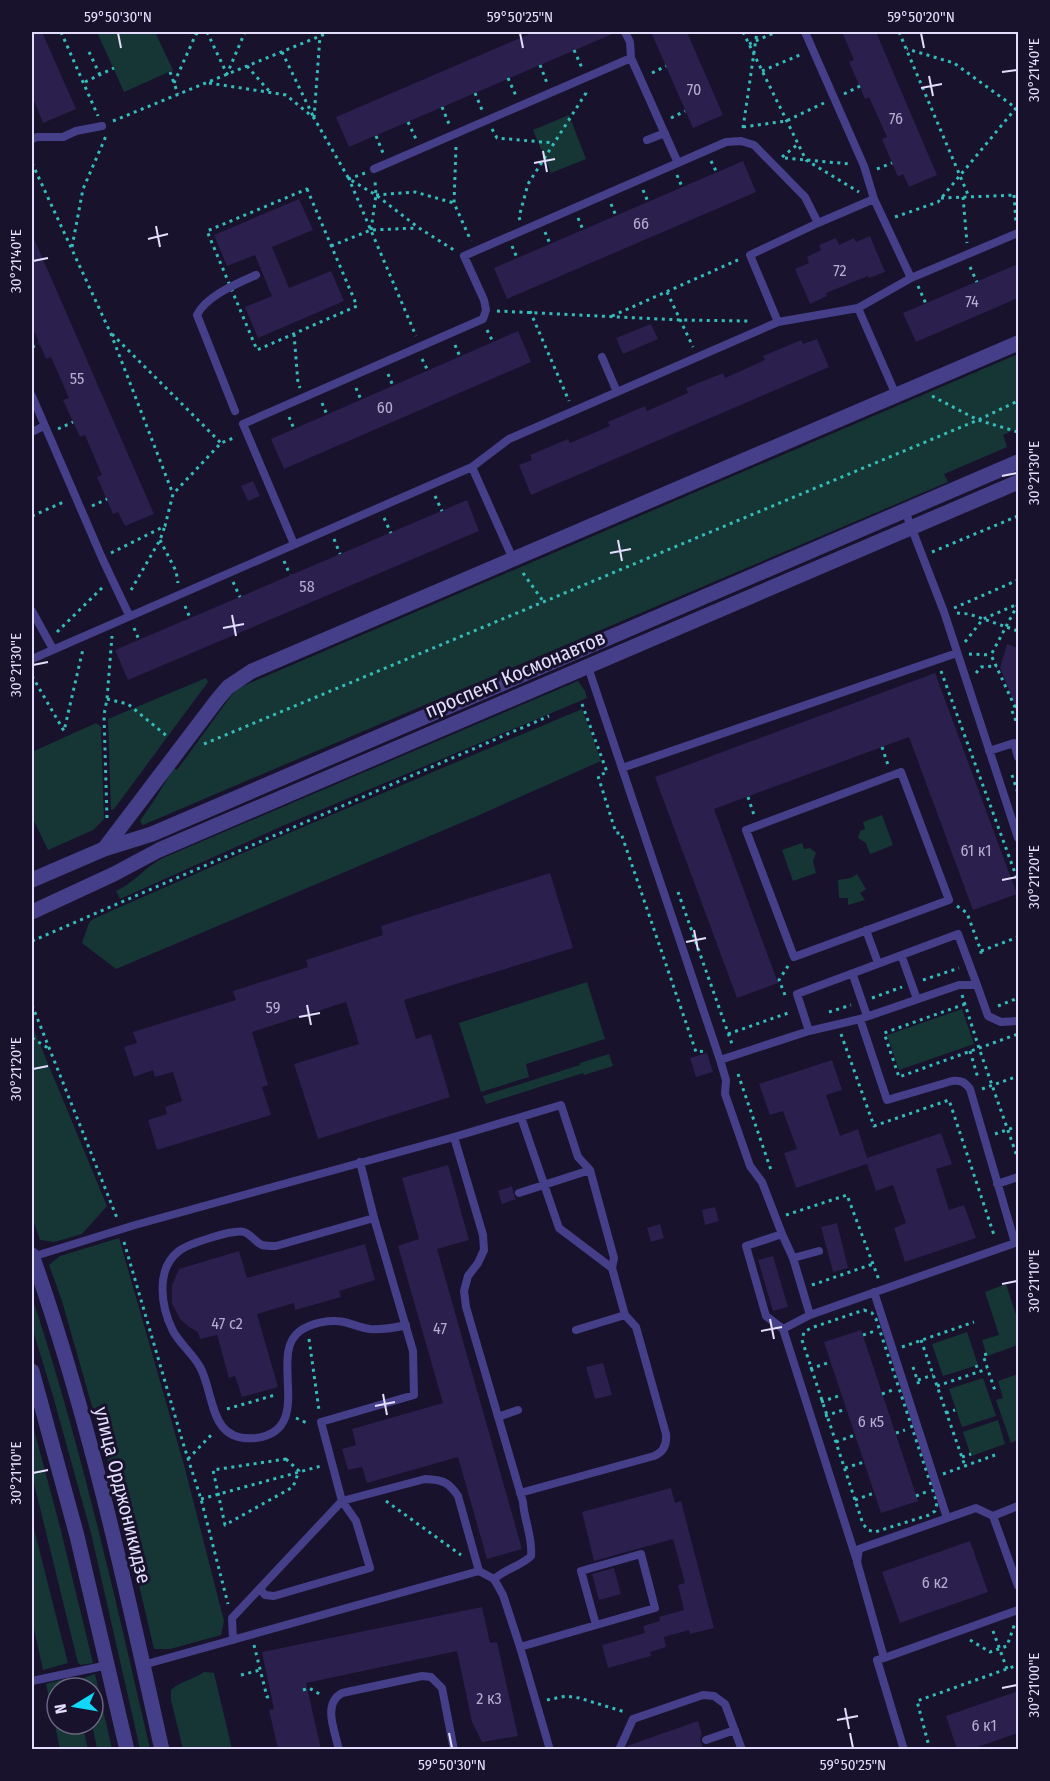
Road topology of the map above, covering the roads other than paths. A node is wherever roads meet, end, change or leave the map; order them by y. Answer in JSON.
{"nodes":[{"id":1,"x":625,"y":32,"type":"edge"},
{"id":2,"x":805,"y":32,"type":"edge"},
{"id":3,"x":631,"y":58,"type":"junction"},
{"id":4,"x":102,"y":126,"type":"road end"},
{"id":5,"x":664,"y":133,"type":"junction"},
{"id":6,"x":32,"y":139,"type":"edge"},
{"id":7,"x":647,"y":140,"type":"dead end"},
{"id":8,"x":678,"y":163,"type":"junction"},
{"id":9,"x":374,"y":169,"type":"road end"},
{"id":10,"x":874,"y":199,"type":"junction"},
{"id":11,"x":818,"y":223,"type":"junction"},
{"id":12,"x":1018,"y":233,"type":"edge"},
{"id":13,"x":256,"y":275,"type":"dead end"},
{"id":14,"x":913,"y":278,"type":"junction"},
{"id":15,"x":858,"y":308,"type":"junction"},
{"id":16,"x":778,"y":322,"type":"junction"},
{"id":17,"x":1018,"y":343,"type":"edge"},
{"id":18,"x":602,"y":357,"type":"dead end"},
{"id":19,"x":617,"y":392,"type":"junction"},
{"id":20,"x":896,"y":395,"type":"junction"},
{"id":21,"x":32,"y":396,"type":"edge"},
{"id":22,"x":235,"y":411,"type":"dead end"},
{"id":23,"x":44,"y":426,"type":"junction"},
{"id":24,"x":32,"y":432,"type":"edge"},
{"id":25,"x":1018,"y":462,"type":"edge"},
{"id":26,"x":472,"y":467,"type":"junction"},
{"id":27,"x":1018,"y":482,"type":"edge"},
{"id":28,"x":905,"y":510,"type":"junction"},
{"id":29,"x":912,"y":527,"type":"junction"},
{"id":30,"x":294,"y":544,"type":"junction"},
{"id":31,"x":513,"y":559,"type":"junction"},
{"id":32,"x":32,"y":611,"type":"edge"},
{"id":33,"x":129,"y":615,"type":"junction"},
{"id":34,"x":53,"y":649,"type":"junction"},
{"id":35,"x":580,"y":649,"type":"junction"},
{"id":36,"x":957,"y":653,"type":"junction"},
{"id":37,"x":32,"y":658,"type":"edge"},
{"id":38,"x":588,"y":666,"type":"junction"},
{"id":39,"x":989,"y":751,"type":"junction"},
{"id":40,"x":1018,"y":757,"type":"edge"},
{"id":41,"x":622,"y":768,"type":"junction"},
{"id":42,"x":1018,"y":838,"type":"edge"},
{"id":43,"x":104,"y":849,"type":"junction"},
{"id":44,"x":32,"y":880,"type":"edge"},
{"id":45,"x":32,"y":912,"type":"edge"},
{"id":46,"x":866,"y":930,"type":"junction"},
{"id":47,"x":903,"y":960,"type":"dead end"},
{"id":48,"x":878,"y":963,"type":"junction"},
{"id":49,"x":855,"y":978,"type":"dead end"},
{"id":50,"x":977,"y":985,"type":"junction"},
{"id":51,"x":917,"y":999,"type":"junction"},
{"id":52,"x":863,"y":1017,"type":"junction"},
{"id":53,"x":1018,"y":1021,"type":"edge"},
{"id":54,"x":809,"y":1031,"type":"junction"},
{"id":55,"x":720,"y":1060,"type":"junction"},
{"id":56,"x":521,"y":1117,"type":"junction"},
{"id":57,"x":454,"y":1137,"type":"junction"},
{"id":58,"x":360,"y":1162,"type":"junction"},
{"id":59,"x":590,"y":1170,"type":"junction"},
{"id":60,"x":1018,"y":1177,"type":"edge"},
{"id":61,"x":998,"y":1184,"type":"junction"},
{"id":62,"x":544,"y":1185,"type":"junction"},
{"id":63,"x":519,"y":1193,"type":"dead end"},
{"id":64,"x":374,"y":1218,"type":"junction"},
{"id":65,"x":782,"y":1234,"type":"junction"},
{"id":66,"x":1015,"y":1243,"type":"junction"},
{"id":67,"x":819,"y":1251,"type":"dead end"},
{"id":68,"x":1018,"y":1252,"type":"edge"},
{"id":69,"x":32,"y":1256,"type":"edge"},
{"id":70,"x":793,"y":1258,"type":"junction"},
{"id":71,"x":612,"y":1268,"type":"junction"},
{"id":72,"x":874,"y":1293,"type":"junction"},
{"id":73,"x":625,"y":1315,"type":"junction"},
{"id":74,"x":810,"y":1315,"type":"junction"},
{"id":75,"x":406,"y":1325,"type":"junction"},
{"id":76,"x":783,"y":1329,"type":"junction"},
{"id":77,"x":576,"y":1330,"type":"dead end"},
{"id":78,"x":32,"y":1371,"type":"edge"},
{"id":79,"x":518,"y":1410,"type":"dead end"},
{"id":80,"x":498,"y":1417,"type":"junction"},
{"id":81,"x":520,"y":1493,"type":"junction"},
{"id":82,"x":342,"y":1501,"type":"junction"},
{"id":83,"x":1018,"y":1506,"type":"edge"},
{"id":84,"x":993,"y":1516,"type":"junction"},
{"id":85,"x":947,"y":1518,"type":"junction"},
{"id":86,"x":857,"y":1562,"type":"junction"},
{"id":87,"x":479,"y":1571,"type":"junction"},
{"id":88,"x":494,"y":1579,"type":"junction"},
{"id":89,"x":1018,"y":1586,"type":"edge"},
{"id":90,"x":260,"y":1589,"type":"junction"},
{"id":91,"x":1018,"y":1610,"type":"edge"},
{"id":92,"x":596,"y":1625,"type":"junction"},
{"id":93,"x":233,"y":1640,"type":"junction"},
{"id":94,"x":520,"y":1647,"type":"junction"},
{"id":95,"x":884,"y":1658,"type":"junction"},
{"id":96,"x":108,"y":1665,"type":"junction"},
{"id":97,"x":143,"y":1665,"type":"junction"},
{"id":98,"x":32,"y":1681,"type":"edge"},
{"id":99,"x":735,"y":1730,"type":"junction"},
{"id":100,"x":706,"y":1740,"type":"dead end"},
{"id":101,"x":127,"y":1749,"type":"edge"},
{"id":102,"x":162,"y":1749,"type":"edge"},
{"id":103,"x":339,"y":1749,"type":"edge"},
{"id":104,"x":454,"y":1749,"type":"edge"},
{"id":105,"x":550,"y":1749,"type":"edge"},
{"id":106,"x":619,"y":1749,"type":"edge"},
{"id":107,"x":742,"y":1749,"type":"edge"},
{"id":108,"x":904,"y":1749,"type":"edge"}],
"edges":[{"from":1,"to":3,"type":"lane"},
{"from":2,"to":10,"type":"lane"},
{"from":3,"to":5,"type":"lane"},
{"from":3,"to":9,"type":"lane"},
{"from":4,"to":6,"type":"lane"},
{"from":5,"to":7,"type":"lane"},
{"from":5,"to":8,"type":"lane"},
{"from":8,"to":11,"type":"lane"},
{"from":8,"to":30,"type":"lane"},
{"from":10,"to":11,"type":"lane"},
{"from":10,"to":14,"type":"lane"},
{"from":11,"to":16,"type":"lane"},
{"from":12,"to":14,"type":"lane"},
{"from":13,"to":22,"type":"lane"},
{"from":14,"to":15,"type":"lane"},
{"from":15,"to":16,"type":"lane"},
{"from":15,"to":20,"type":"lane"},
{"from":16,"to":19,"type":"lane"},
{"from":17,"to":20,"type":"street"},
{"from":18,"to":19,"type":"lane"},
{"from":19,"to":26,"type":"lane"},
{"from":20,"to":31,"type":"street"},
{"from":21,"to":23,"type":"lane"},
{"from":23,"to":24,"type":"lane"},
{"from":23,"to":33,"type":"lane"},
{"from":25,"to":28,"type":"street","name":"проспект Космонавтов"},
{"from":26,"to":30,"type":"lane"},
{"from":26,"to":31,"type":"lane"},
{"from":27,"to":29,"type":"street","name":"проспект Космонавтов"},
{"from":28,"to":29,"type":"lane"},
{"from":28,"to":35,"type":"street","name":"проспект Космонавтов"},
{"from":29,"to":36,"type":"lane"},
{"from":29,"to":38,"type":"street","name":"проспект Космонавтов"},
{"from":30,"to":33,"type":"lane"},
{"from":31,"to":43,"type":"street"},
{"from":32,"to":34,"type":"lane"},
{"from":33,"to":34,"type":"lane"},
{"from":34,"to":37,"type":"lane"},
{"from":35,"to":38,"type":"lane"},
{"from":35,"to":43,"type":"street","name":"проспект Космонавтов"},
{"from":36,"to":39,"type":"lane"},
{"from":36,"to":41,"type":"lane"},
{"from":38,"to":41,"type":"lane"},
{"from":38,"to":45,"type":"street","name":"проспект Космонавтов"},
{"from":39,"to":40,"type":"lane"},
{"from":39,"to":42,"type":"lane"},
{"from":41,"to":55,"type":"lane"},
{"from":43,"to":44,"type":"street","name":"проспект Космонавтов"},
{"from":46,"to":46,"type":"lane"},
{"from":46,"to":48,"type":"lane"},
{"from":47,"to":51,"type":"lane"},
{"from":48,"to":50,"type":"lane"},
{"from":48,"to":54,"type":"lane"},
{"from":49,"to":52,"type":"lane"},
{"from":50,"to":51,"type":"lane"},
{"from":50,"to":53,"type":"lane"},
{"from":51,"to":52,"type":"lane"},
{"from":52,"to":54,"type":"lane"},
{"from":52,"to":61,"type":"lane"},
{"from":54,"to":55,"type":"lane"},
{"from":55,"to":65,"type":"lane"},
{"from":56,"to":57,"type":"lane"},
{"from":56,"to":59,"type":"lane"},
{"from":56,"to":62,"type":"lane"},
{"from":57,"to":58,"type":"lane"},
{"from":57,"to":80,"type":"lane"},
{"from":58,"to":64,"type":"lane"},
{"from":58,"to":69,"type":"lane"},
{"from":59,"to":62,"type":"lane"},
{"from":59,"to":71,"type":"lane"},
{"from":60,"to":61,"type":"lane"},
{"from":61,"to":66,"type":"lane"},
{"from":62,"to":63,"type":"lane"},
{"from":62,"to":71,"type":"lane"},
{"from":64,"to":75,"type":"lane"},
{"from":64,"to":75,"type":"lane"},
{"from":65,"to":70,"type":"lane"},
{"from":65,"to":76,"type":"lane"},
{"from":66,"to":68,"type":"lane"},
{"from":66,"to":72,"type":"lane"},
{"from":67,"to":70,"type":"lane"},
{"from":69,"to":97,"type":"street","name":"улица Орджоникидзе"},
{"from":70,"to":74,"type":"lane"},
{"from":71,"to":73,"type":"lane"},
{"from":72,"to":74,"type":"lane"},
{"from":72,"to":85,"type":"lane"},
{"from":73,"to":77,"type":"lane"},
{"from":73,"to":81,"type":"lane"},
{"from":74,"to":76,"type":"lane"},
{"from":75,"to":82,"type":"lane"},
{"from":76,"to":86,"type":"lane"},
{"from":78,"to":96,"type":"street"},
{"from":79,"to":80,"type":"lane"},
{"from":80,"to":81,"type":"lane"},
{"from":81,"to":88,"type":"lane"},
{"from":82,"to":87,"type":"lane"},
{"from":82,"to":90,"type":"lane"},
{"from":82,"to":90,"type":"lane"},
{"from":83,"to":84,"type":"lane"},
{"from":84,"to":85,"type":"lane"},
{"from":84,"to":89,"type":"lane"},
{"from":85,"to":86,"type":"lane"},
{"from":86,"to":95,"type":"lane"},
{"from":87,"to":88,"type":"lane"},
{"from":87,"to":93,"type":"lane"},
{"from":88,"to":94,"type":"lane"},
{"from":90,"to":93,"type":"lane"},
{"from":91,"to":95,"type":"lane"},
{"from":92,"to":92,"type":"lane"},
{"from":92,"to":94,"type":"lane"},
{"from":93,"to":97,"type":"lane"},
{"from":94,"to":105,"type":"lane"},
{"from":95,"to":108,"type":"lane"},
{"from":96,"to":98,"type":"lane"},
{"from":96,"to":101,"type":"street"},
{"from":97,"to":102,"type":"street","name":"улица Орджоникидзе"},
{"from":99,"to":100,"type":"lane"},
{"from":99,"to":106,"type":"lane"},
{"from":99,"to":107,"type":"lane"},
{"from":103,"to":104,"type":"lane"}]}
